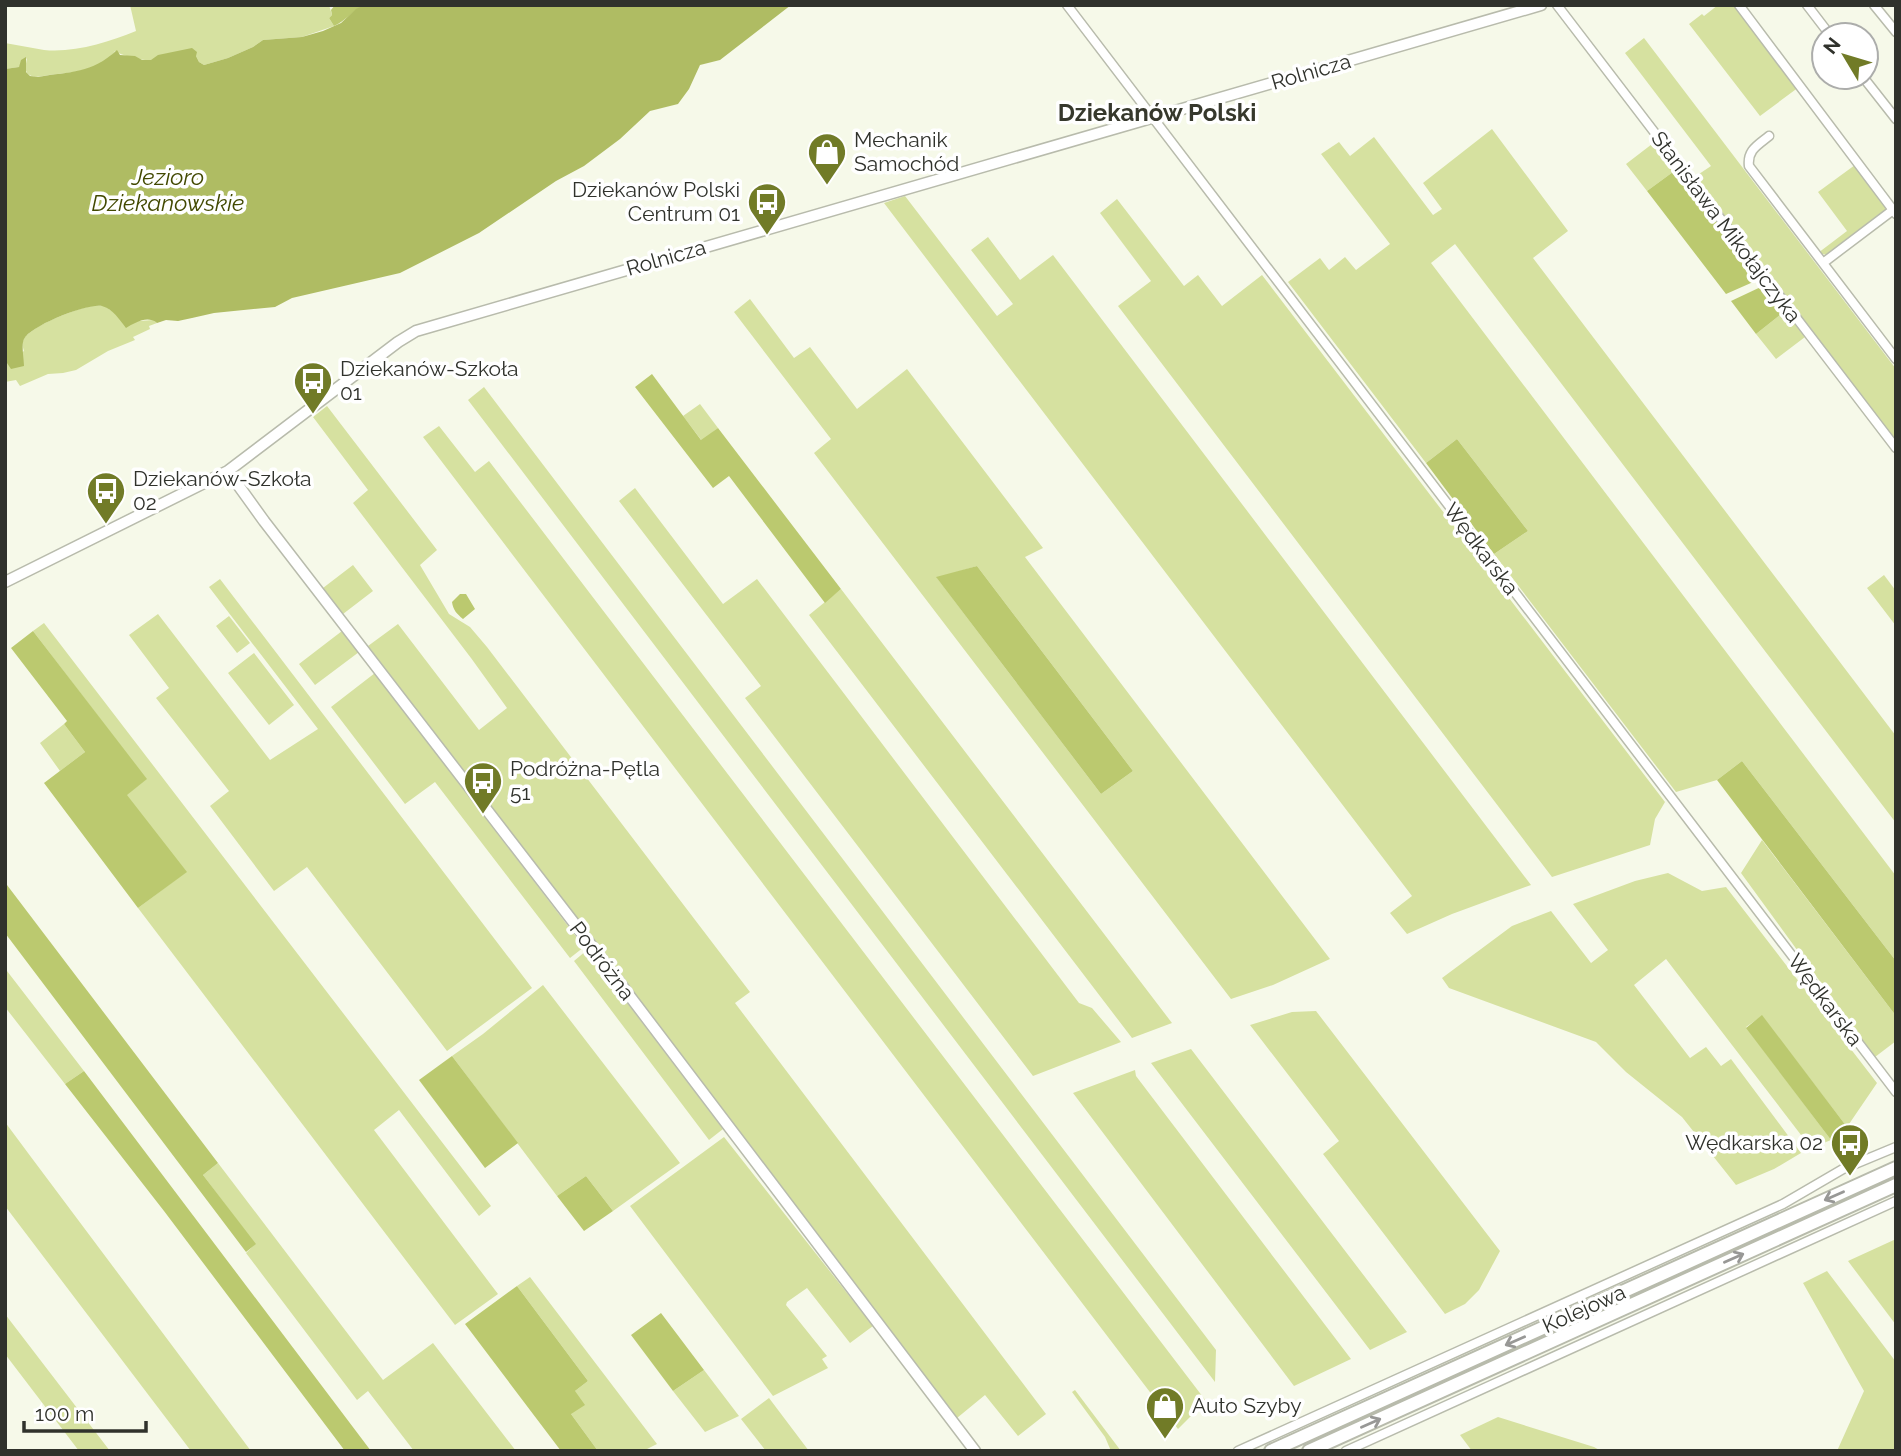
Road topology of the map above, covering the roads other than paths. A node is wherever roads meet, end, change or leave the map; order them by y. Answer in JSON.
{"nodes":[{"id":1,"x":1067,"y":5,"type":"edge"},
{"id":2,"x":1541,"y":5,"type":"edge"},
{"id":3,"x":1557,"y":5,"type":"edge"},
{"id":4,"x":1739,"y":5,"type":"edge"},
{"id":5,"x":1807,"y":5,"type":"edge"},
{"id":6,"x":1874,"y":5,"type":"edge"},
{"id":7,"x":1819,"y":21,"type":"edge"},
{"id":8,"x":1896,"y":32,"type":"edge"},
{"id":9,"x":1874,"y":91,"type":"edge"},
{"id":10,"x":1152,"y":118,"type":"junction"},
{"id":11,"x":1896,"y":119,"type":"edge"},
{"id":12,"x":1769,"y":135,"type":"dead end"},
{"id":13,"x":1895,"y":212,"type":"edge"},
{"id":14,"x":1823,"y":263,"type":"junction"},
{"id":15,"x":1896,"y":359,"type":"edge"},
{"id":16,"x":1896,"y":448,"type":"edge"},
{"id":17,"x":228,"y":471,"type":"junction"},
{"id":18,"x":5,"y":582,"type":"edge"},
{"id":19,"x":1896,"y":1092,"type":"edge"},
{"id":20,"x":1896,"y":1147,"type":"edge"},
{"id":21,"x":1896,"y":1168,"type":"edge"},
{"id":22,"x":1896,"y":1185,"type":"edge"},
{"id":23,"x":1896,"y":1201,"type":"edge"},
{"id":24,"x":975,"y":1451,"type":"edge"},
{"id":25,"x":1238,"y":1451,"type":"edge"},
{"id":26,"x":1271,"y":1451,"type":"edge"},
{"id":27,"x":1309,"y":1451,"type":"edge"},
{"id":28,"x":1346,"y":1451,"type":"edge"}],
"edges":[{"from":1,"to":10,"type":"street","name":"Wędkarska"},
{"from":2,"to":10,"type":"street","name":"Rolnicza"},
{"from":3,"to":16,"type":"street","name":"Stanisława Mikołajczyka"},
{"from":4,"to":13,"type":"street"},
{"from":5,"to":7,"type":"street"},
{"from":6,"to":8,"type":"street"},
{"from":9,"to":11,"type":"street"},
{"from":10,"to":17,"type":"street","name":"Rolnicza"},
{"from":10,"to":19,"type":"street","name":"Wędkarska"},
{"from":12,"to":14,"type":"street"},
{"from":13,"to":14,"type":"street"},
{"from":14,"to":15,"type":"street"},
{"from":17,"to":18,"type":"street","name":"Rolnicza"},
{"from":17,"to":24,"type":"street","name":"Podróżna"},
{"from":20,"to":25,"type":"street"},
{"from":21,"to":26,"type":"highway","name":"Kolejowa","one_way":true},
{"from":27,"to":22,"type":"highway","name":"Kolejowa","one_way":true},
{"from":23,"to":28,"type":"street"}]}
